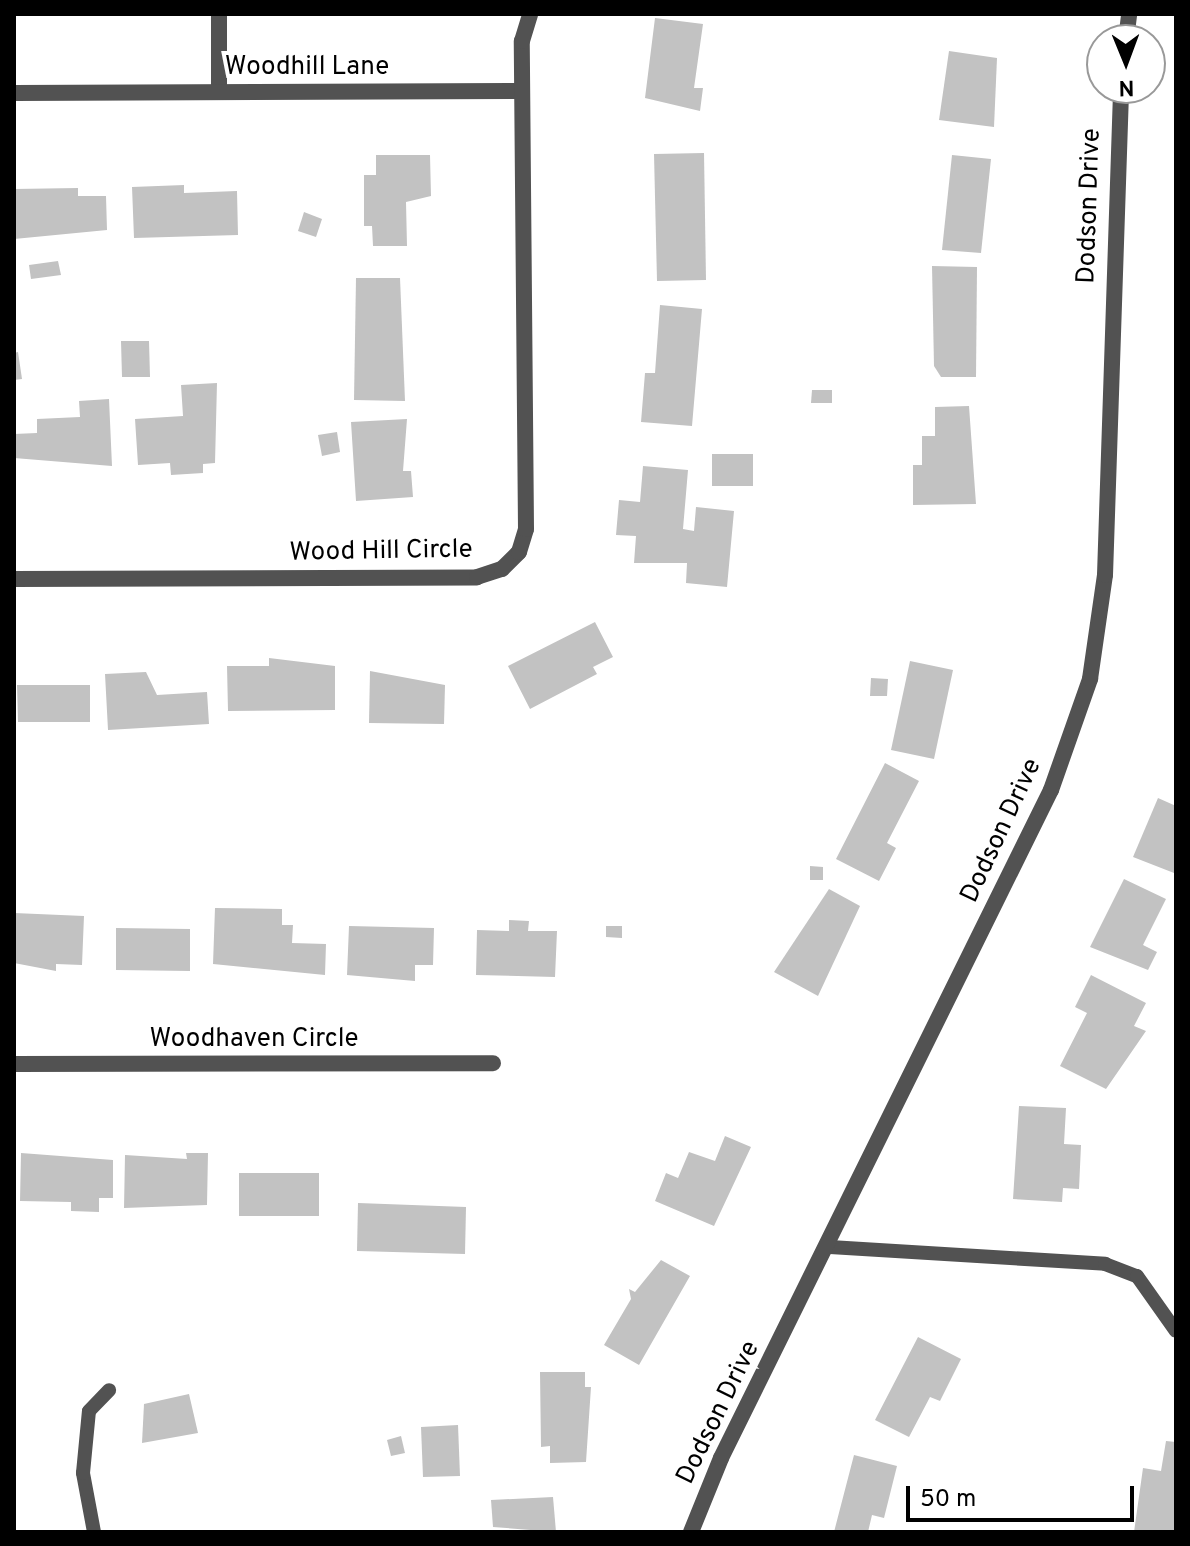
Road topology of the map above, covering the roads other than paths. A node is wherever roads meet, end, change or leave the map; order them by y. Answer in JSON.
{"nodes":[{"id":1,"x":219,"y":14,"type":"edge"},
{"id":2,"x":530,"y":14,"type":"edge"},
{"id":3,"x":521,"y":91,"type":"junction"},
{"id":4,"x":219,"y":92,"type":"junction"},
{"id":5,"x":14,"y":93,"type":"edge"},
{"id":6,"x":1120,"y":104,"type":"edge"},
{"id":7,"x":14,"y":579,"type":"edge"},
{"id":8,"x":493,"y":1063,"type":"dead end"},
{"id":9,"x":14,"y":1064,"type":"edge"},
{"id":10,"x":830,"y":1247,"type":"junction"},
{"id":11,"x":1176,"y":1331,"type":"edge"},
{"id":12,"x":109,"y":1390,"type":"dead end"},
{"id":13,"x":94,"y":1532,"type":"edge"},
{"id":14,"x":691,"y":1532,"type":"edge"}],
"edges":[{"from":1,"to":4,"type":"street"},
{"from":2,"to":3,"type":"street"},
{"from":3,"to":4,"type":"street","name":"Woodhill Lane"},
{"from":3,"to":7,"type":"street","name":"Wood Hill Circle"},
{"from":4,"to":5,"type":"street","name":"Woodhill Lane"},
{"from":6,"to":10,"type":"street","name":"Dodson Drive"},
{"from":8,"to":9,"type":"street","name":"Woodhaven Circle"},
{"from":10,"to":11,"type":"lane"},
{"from":10,"to":14,"type":"street","name":"Dodson Drive"},
{"from":12,"to":13,"type":"lane"}]}
